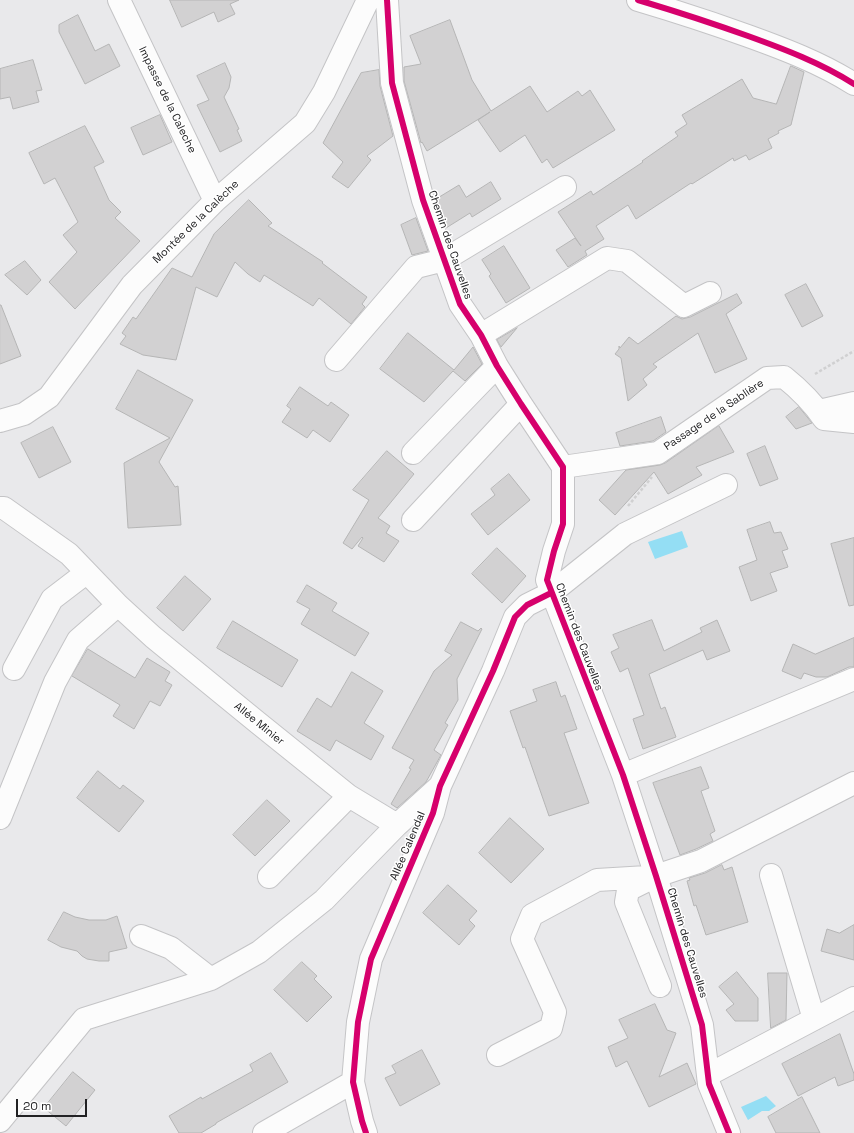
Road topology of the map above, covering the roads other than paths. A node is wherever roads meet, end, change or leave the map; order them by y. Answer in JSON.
{"nodes":[{"id":1,"x":119,"y":0,"type":"edge"},
{"id":2,"x":368,"y":0,"type":"edge"},
{"id":3,"x":387,"y":0,"type":"edge"},
{"id":4,"x":638,"y":0,"type":"edge"},
{"id":5,"x":854,"y":84,"type":"edge"},
{"id":6,"x":565,"y":187,"type":"dead end"},
{"id":7,"x":215,"y":201,"type":"junction"},
{"id":8,"x":444,"y":260,"type":"junction"},
{"id":9,"x":710,"y":293,"type":"dead end"},
{"id":10,"x":481,"y":335,"type":"junction"},
{"id":11,"x":336,"y":360,"type":"dead end"},
{"id":12,"x":497,"y":366,"type":"junction"},
{"id":13,"x":854,"y":403,"type":"edge"},
{"id":14,"x":521,"y":404,"type":"junction"},
{"id":15,"x":819,"y":411,"type":"junction"},
{"id":16,"x":0,"y":421,"type":"edge"},
{"id":17,"x":854,"y":422,"type":"edge"},
{"id":18,"x":413,"y":453,"type":"dead end"},
{"id":19,"x":563,"y":467,"type":"junction"},
{"id":20,"x":726,"y":485,"type":"dead end"},
{"id":21,"x":0,"y":508,"type":"edge"},
{"id":22,"x":413,"y":520,"type":"dead end"},
{"id":23,"x":86,"y":573,"type":"junction"},
{"id":24,"x":551,"y":593,"type":"junction"},
{"id":25,"x":118,"y":605,"type":"junction"},
{"id":26,"x":14,"y":669,"type":"dead end"},
{"id":27,"x":854,"y":679,"type":"edge"},
{"id":28,"x":622,"y":775,"type":"junction"},
{"id":29,"x":854,"y":783,"type":"edge"},
{"id":30,"x":440,"y":786,"type":"junction"},
{"id":31,"x":348,"y":796,"type":"junction"},
{"id":32,"x":0,"y":818,"type":"edge"},
{"id":33,"x":398,"y":825,"type":"junction"},
{"id":34,"x":771,"y":875,"type":"dead end"},
{"id":35,"x":656,"y":876,"type":"junction"},
{"id":36,"x":269,"y":877,"type":"dead end"},
{"id":37,"x":141,"y":936,"type":"dead end"},
{"id":38,"x":211,"y":979,"type":"junction"},
{"id":39,"x":660,"y":986,"type":"dead end"},
{"id":40,"x":854,"y":998,"type":"edge"},
{"id":41,"x":814,"y":1019,"type":"junction"},
{"id":42,"x":498,"y":1055,"type":"dead end"},
{"id":43,"x":708,"y":1075,"type":"junction"},
{"id":44,"x":353,"y":1082,"type":"junction"},
{"id":45,"x":0,"y":1121,"type":"edge"},
{"id":46,"x":264,"y":1133,"type":"edge"},
{"id":47,"x":366,"y":1133,"type":"edge"},
{"id":48,"x":729,"y":1133,"type":"edge"}],
"edges":[{"from":1,"to":7,"type":"street","name":"Impasse de la Caleche"},
{"from":2,"to":7,"type":"street","name":"Montée de la Calèche"},
{"from":3,"to":8,"type":"street","name":"Chemin des Cauvelles"},
{"from":4,"to":5,"type":"street"},
{"from":6,"to":8,"type":"street"},
{"from":7,"to":16,"type":"street","name":"Montée de la Calèche"},
{"from":8,"to":10,"type":"street","name":"Chemin des Cauvelles"},
{"from":8,"to":11,"type":"street"},
{"from":9,"to":10,"type":"street"},
{"from":10,"to":12,"type":"street","name":"Chemin des Cauvelles"},
{"from":12,"to":14,"type":"street","name":"Chemin des Cauvelles"},
{"from":12,"to":18,"type":"street"},
{"from":13,"to":15,"type":"street"},
{"from":14,"to":19,"type":"street","name":"Chemin des Cauvelles"},
{"from":14,"to":22,"type":"street"},
{"from":15,"to":17,"type":"street"},
{"from":15,"to":19,"type":"street","name":"Passage de la Sablière"},
{"from":19,"to":24,"type":"street","name":"Chemin des Cauvelles"},
{"from":20,"to":24,"type":"street","name":"Allée Calendal"},
{"from":21,"to":23,"type":"street","name":"Allée Minier"},
{"from":23,"to":25,"type":"street","name":"Allée Minier"},
{"from":23,"to":26,"type":"street"},
{"from":24,"to":28,"type":"street","name":"Chemin des Cauvelles"},
{"from":24,"to":30,"type":"street","name":"Allée Calendal"},
{"from":25,"to":31,"type":"street","name":"Allée Minier"},
{"from":25,"to":32,"type":"street"},
{"from":27,"to":28,"type":"street"},
{"from":28,"to":35,"type":"street","name":"Chemin des Cauvelles"},
{"from":29,"to":35,"type":"street"},
{"from":30,"to":33,"type":"street"},
{"from":30,"to":44,"type":"street","name":"Allée Calendal"},
{"from":31,"to":33,"type":"street","name":"Allée Minier"},
{"from":31,"to":36,"type":"street"},
{"from":33,"to":38,"type":"street"},
{"from":34,"to":41,"type":"street"},
{"from":35,"to":39,"type":"street"},
{"from":35,"to":42,"type":"street"},
{"from":35,"to":43,"type":"street","name":"Chemin des Cauvelles"},
{"from":37,"to":38,"type":"street"},
{"from":38,"to":45,"type":"street"},
{"from":40,"to":41,"type":"street"},
{"from":41,"to":43,"type":"street"},
{"from":43,"to":48,"type":"street","name":"Chemin des Cauvelles"},
{"from":44,"to":46,"type":"street"},
{"from":44,"to":47,"type":"street","name":"Allée Calendal"}]}
